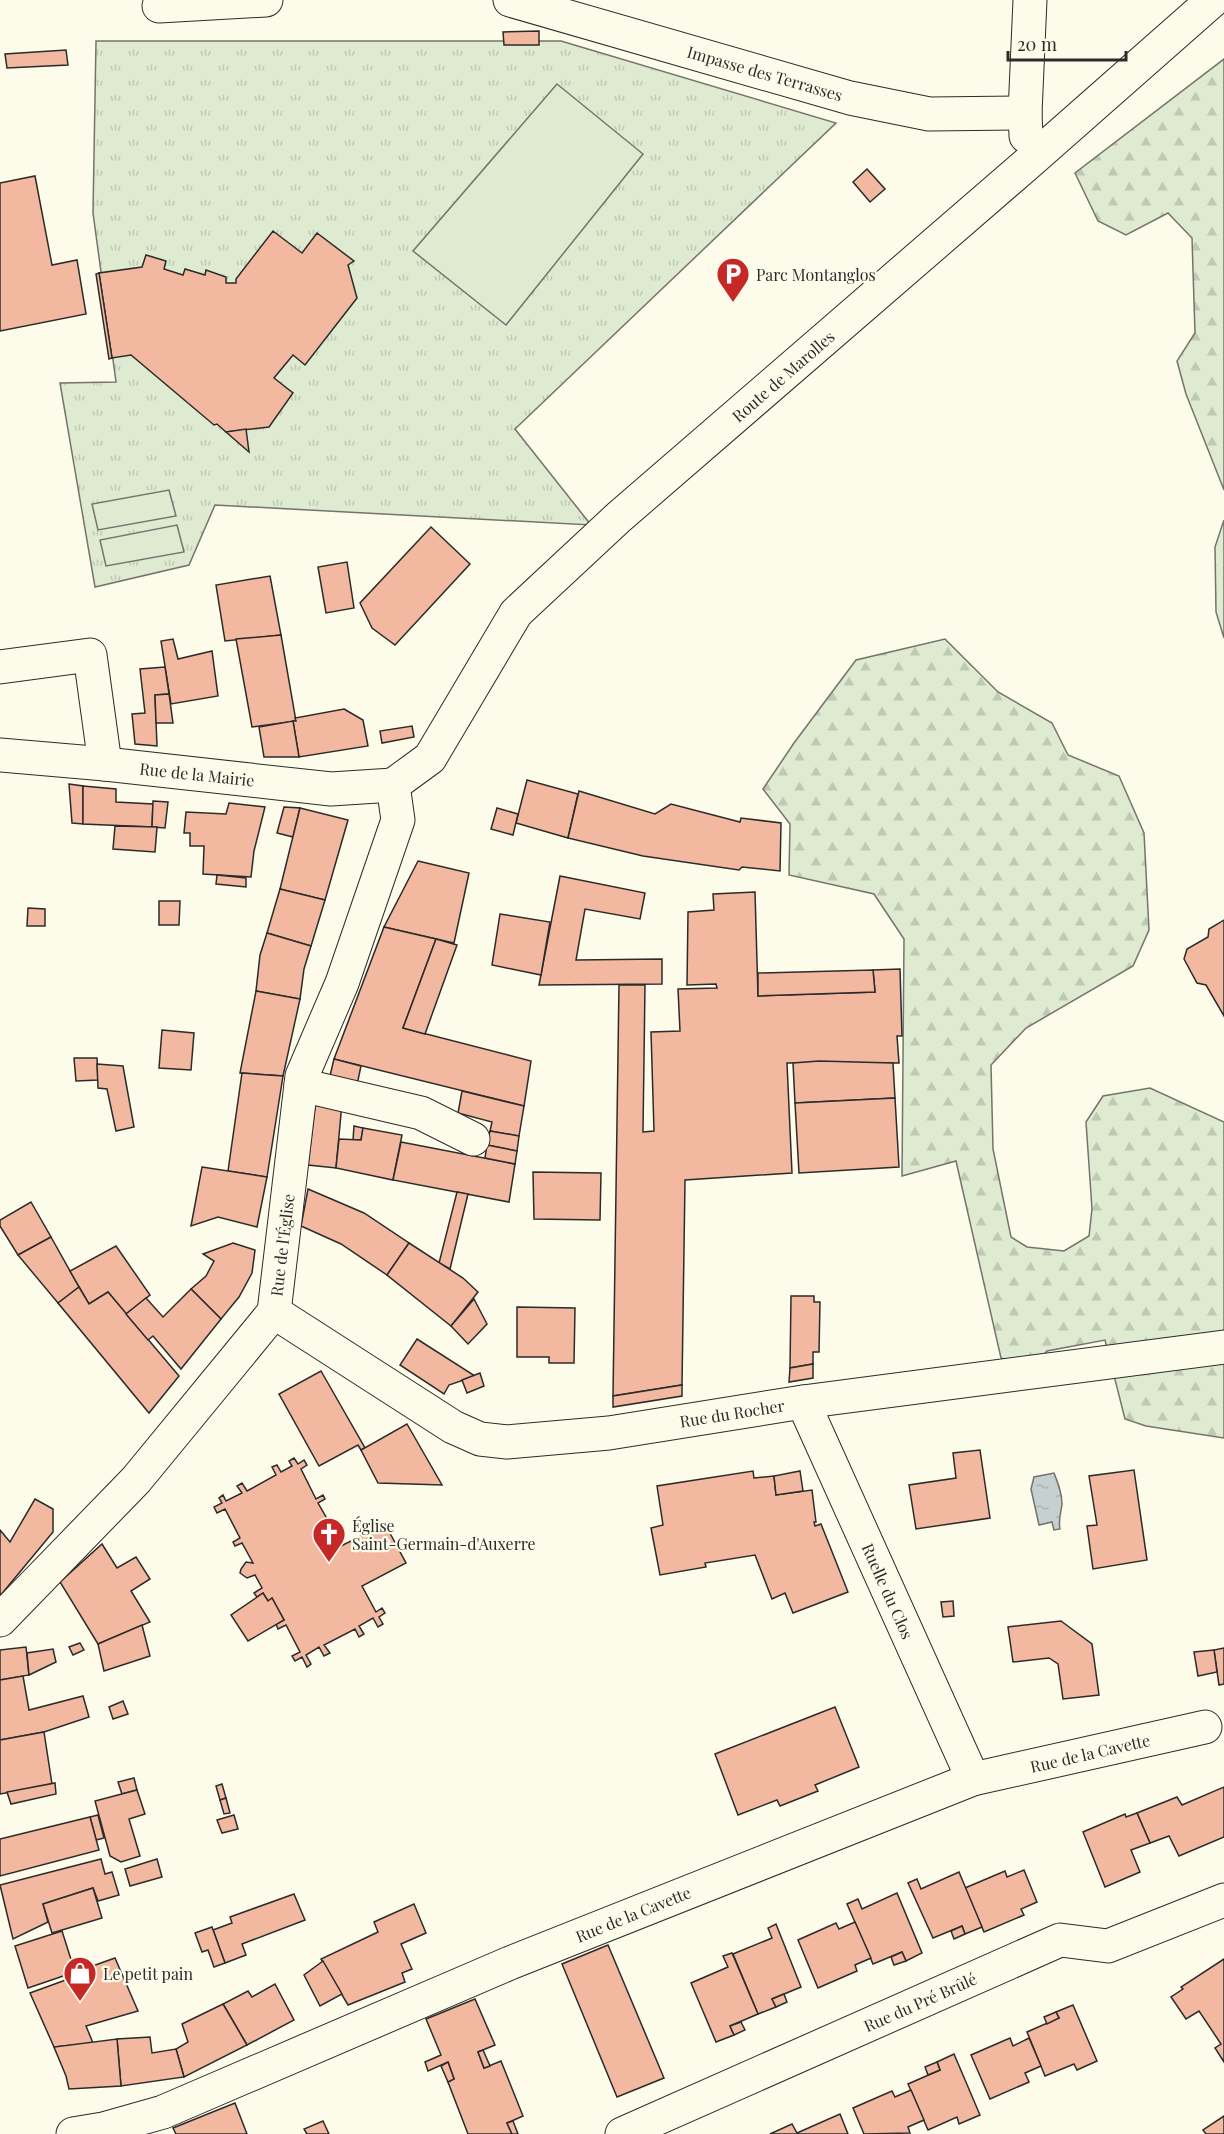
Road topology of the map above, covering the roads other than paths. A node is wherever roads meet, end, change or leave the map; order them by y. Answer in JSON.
{"nodes":[{"id":1,"x":266,"y":0,"type":"edge"},
{"id":2,"x":510,"y":0,"type":"edge"},
{"id":3,"x":1030,"y":0,"type":"edge"},
{"id":4,"x":1213,"y":0,"type":"edge"},
{"id":5,"x":159,"y":6,"type":"dead end"},
{"id":6,"x":1024,"y":113,"type":"junction"},
{"id":7,"x":1027,"y":164,"type":"junction"},
{"id":8,"x":0,"y":667,"type":"edge"},
{"id":9,"x":0,"y":755,"type":"edge"},
{"id":10,"x":105,"y":764,"type":"junction"},
{"id":11,"x":393,"y":785,"type":"junction"},
{"id":12,"x":301,"y":1085,"type":"junction"},
{"id":13,"x":473,"y":1139,"type":"dead end"},
{"id":14,"x":273,"y":1312,"type":"junction"},
{"id":15,"x":1224,"y":1347,"type":"edge"},
{"id":16,"x":803,"y":1402,"type":"junction"},
{"id":17,"x":0,"y":1620,"type":"edge"},
{"id":18,"x":1205,"y":1727,"type":"dead end"},
{"id":19,"x":973,"y":1779,"type":"junction"},
{"id":20,"x":1224,"y":1900,"type":"edge"},
{"id":21,"x":73,"y":2134,"type":"edge"},
{"id":22,"x":622,"y":2134,"type":"edge"}],
"edges":[{"from":1,"to":5,"type":"street"},
{"from":2,"to":6,"type":"street","name":"Impasse des Terrasses"},
{"from":3,"to":6,"type":"street"},
{"from":4,"to":7,"type":"street","name":"Route de Marolles"},
{"from":6,"to":7,"type":"street"},
{"from":7,"to":11,"type":"street","name":"Route de Marolles"},
{"from":8,"to":10,"type":"street"},
{"from":9,"to":10,"type":"street","name":"Rue de la Mairie"},
{"from":10,"to":11,"type":"street","name":"Rue de la Mairie"},
{"from":11,"to":12,"type":"street","name":"Rue de l'Église"},
{"from":12,"to":13,"type":"street"},
{"from":12,"to":14,"type":"street","name":"Rue de l'Église"},
{"from":14,"to":16,"type":"street","name":"Rue du Rocher"},
{"from":14,"to":17,"type":"street","name":"Rue de l'Église"},
{"from":15,"to":16,"type":"street","name":"Rue du Rocher"},
{"from":16,"to":19,"type":"street","name":"Ruelle du Clos"},
{"from":18,"to":19,"type":"street","name":"Rue de la Cavette"},
{"from":19,"to":21,"type":"street","name":"Rue de la Cavette"},
{"from":20,"to":22,"type":"street","name":"Rue du Pré Brûlé"}]}
